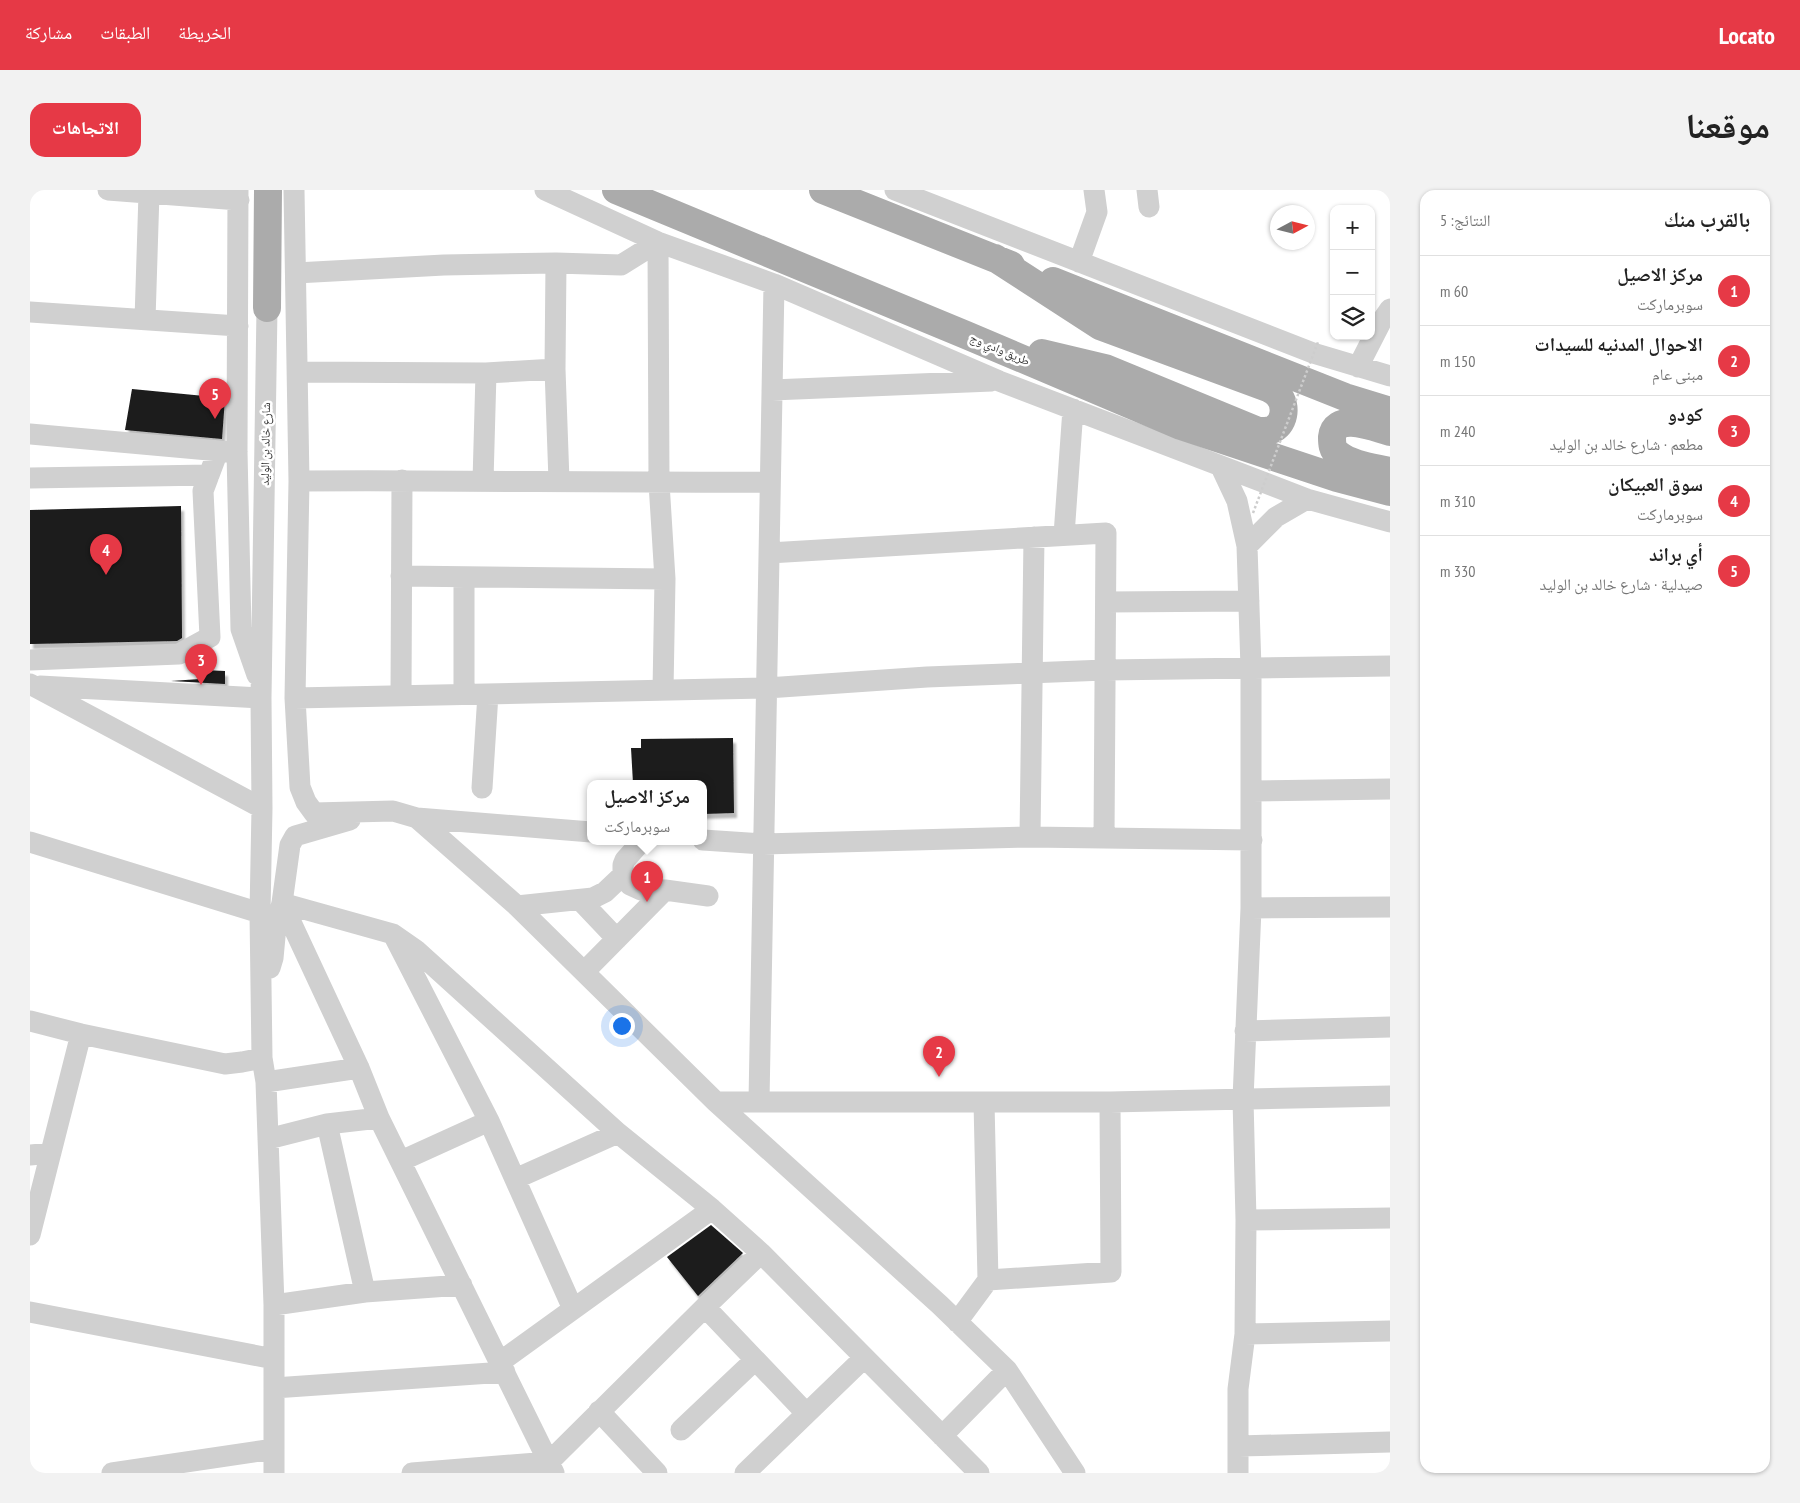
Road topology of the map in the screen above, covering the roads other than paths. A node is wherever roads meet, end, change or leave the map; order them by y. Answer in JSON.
{"nodes":[{"id":1,"x":108,"y":190,"type":"edge"},
{"id":2,"x":268,"y":190,"type":"edge"},
{"id":3,"x":294,"y":190,"type":"edge"},
{"id":4,"x":545,"y":190,"type":"edge"},
{"id":5,"x":616,"y":190,"type":"edge"},
{"id":6,"x":823,"y":190,"type":"edge"},
{"id":7,"x":895,"y":190,"type":"edge"},
{"id":8,"x":1094,"y":190,"type":"edge"},
{"id":9,"x":149,"y":193,"type":"junction"},
{"id":10,"x":239,"y":195,"type":"edge"},
{"id":11,"x":658,"y":242,"type":"junction"},
{"id":12,"x":995,"y":258,"type":"junction"},
{"id":13,"x":1079,"y":262,"type":"junction"},
{"id":14,"x":556,"y":263,"type":"junction"},
{"id":15,"x":296,"y":273,"type":"junction"},
{"id":16,"x":774,"y":284,"type":"junction"},
{"id":17,"x":267,"y":308,"type":"joint"},
{"id":18,"x":30,"y":312,"type":"edge"},
{"id":19,"x":1387,"y":319,"type":"edge"},
{"id":20,"x":145,"y":320,"type":"junction"},
{"id":21,"x":238,"y":326,"type":"junction"},
{"id":22,"x":966,"y":335,"type":"junction"},
{"id":23,"x":1358,"y":367,"type":"junction"},
{"id":24,"x":556,"y":369,"type":"junction"},
{"id":25,"x":298,"y":372,"type":"junction"},
{"id":26,"x":486,"y":373,"type":"junction"},
{"id":27,"x":1390,"y":376,"type":"edge"},
{"id":28,"x":999,"y":381,"type":"junction"},
{"id":29,"x":772,"y":390,"type":"junction"},
{"id":30,"x":1072,"y":409,"type":"junction"},
{"id":31,"x":1390,"y":411,"type":"edge"},
{"id":32,"x":1390,"y":432,"type":"edge"},
{"id":33,"x":30,"y":434,"type":"edge"},
{"id":34,"x":227,"y":451,"type":"junction"},
{"id":35,"x":1221,"y":467,"type":"junction"},
{"id":36,"x":1390,"y":471,"type":"edge"},
{"id":37,"x":209,"y":475,"type":"junction"},
{"id":38,"x":30,"y":478,"type":"edge"},
{"id":39,"x":402,"y":480,"type":"junction"},
{"id":40,"x":299,"y":481,"type":"junction"},
{"id":41,"x":483,"y":481,"type":"junction"},
{"id":42,"x":559,"y":481,"type":"junction"},
{"id":43,"x":770,"y":482,"type":"junction"},
{"id":44,"x":659,"y":483,"type":"junction"},
{"id":45,"x":1390,"y":492,"type":"edge"},
{"id":46,"x":1307,"y":499,"type":"junction"},
{"id":47,"x":1390,"y":522,"type":"edge"},
{"id":48,"x":1064,"y":535,"type":"junction"},
{"id":49,"x":1034,"y":537,"type":"junction"},
{"id":50,"x":1247,"y":546,"type":"junction"},
{"id":51,"x":769,"y":553,"type":"junction"},
{"id":52,"x":401,"y":576,"type":"junction"},
{"id":53,"x":464,"y":577,"type":"junction"},
{"id":54,"x":665,"y":579,"type":"junction"},
{"id":55,"x":1249,"y":601,"type":"junction"},
{"id":56,"x":1106,"y":602,"type":"junction"},
{"id":57,"x":30,"y":660,"type":"edge"},
{"id":58,"x":1390,"y":666,"type":"edge"},
{"id":59,"x":1252,"y":668,"type":"junction"},
{"id":60,"x":1105,"y":670,"type":"junction"},
{"id":61,"x":1033,"y":673,"type":"junction"},
{"id":62,"x":32,"y":685,"type":"edge"},
{"id":63,"x":767,"y":688,"type":"junction"},
{"id":64,"x":663,"y":690,"type":"junction"},
{"id":65,"x":262,"y":694,"type":"junction"},
{"id":66,"x":464,"y":694,"type":"junction"},
{"id":67,"x":488,"y":694,"type":"junction"},
{"id":68,"x":401,"y":696,"type":"junction"},
{"id":69,"x":295,"y":698,"type":"junction"},
{"id":70,"x":482,"y":788,"type":"dead end"},
{"id":71,"x":1390,"y":789,"type":"edge"},
{"id":72,"x":1252,"y":791,"type":"junction"},
{"id":73,"x":262,"y":808,"type":"junction"},
{"id":74,"x":393,"y":811,"type":"junction"},
{"id":75,"x":416,"y":818,"type":"junction"},
{"id":76,"x":587,"y":832,"type":"edge"},
{"id":77,"x":1030,"y":837,"type":"junction"},
{"id":78,"x":1104,"y":838,"type":"junction"},
{"id":79,"x":707,"y":840,"type":"edge"},
{"id":80,"x":1252,"y":840,"type":"junction"},
{"id":81,"x":30,"y":842,"type":"edge"},
{"id":82,"x":762,"y":844,"type":"junction"},
{"id":83,"x":638,"y":845,"type":"edge"},
{"id":84,"x":623,"y":875,"type":"junction"},
{"id":85,"x":666,"y":890,"type":"junction"},
{"id":86,"x":708,"y":896,"type":"dead end"},
{"id":87,"x":580,"y":900,"type":"junction"},
{"id":88,"x":282,"y":903,"type":"junction"},
{"id":89,"x":517,"y":906,"type":"junction"},
{"id":90,"x":1390,"y":906,"type":"edge"},
{"id":91,"x":1251,"y":908,"type":"junction"},
{"id":92,"x":260,"y":913,"type":"junction"},
{"id":93,"x":393,"y":934,"type":"junction"},
{"id":94,"x":617,"y":940,"type":"junction"},
{"id":95,"x":584,"y":972,"type":"junction"},
{"id":96,"x":261,"y":997,"type":"junction"},
{"id":97,"x":30,"y":1021,"type":"edge"},
{"id":98,"x":1390,"y":1026,"type":"edge"},
{"id":99,"x":1245,"y":1031,"type":"junction"},
{"id":100,"x":81,"y":1034,"type":"junction"},
{"id":101,"x":262,"y":1058,"type":"junction"},
{"id":102,"x":358,"y":1068,"type":"junction"},
{"id":103,"x":266,"y":1082,"type":"junction"},
{"id":104,"x":1390,"y":1096,"type":"edge"},
{"id":105,"x":1243,"y":1099,"type":"junction"},
{"id":106,"x":759,"y":1101,"type":"junction"},
{"id":107,"x":716,"y":1102,"type":"junction"},
{"id":108,"x":984,"y":1102,"type":"junction"},
{"id":109,"x":1110,"y":1102,"type":"junction"},
{"id":110,"x":380,"y":1118,"type":"junction"},
{"id":111,"x":489,"y":1121,"type":"junction"},
{"id":112,"x":327,"y":1124,"type":"junction"},
{"id":113,"x":618,"y":1133,"type":"junction"},
{"id":114,"x":268,"y":1139,"type":"junction"},
{"id":115,"x":51,"y":1153,"type":"junction"},
{"id":116,"x":30,"y":1155,"type":"edge"},
{"id":117,"x":401,"y":1161,"type":"junction"},
{"id":118,"x":515,"y":1179,"type":"junction"},
{"id":119,"x":712,"y":1209,"type":"junction"},
{"id":120,"x":1390,"y":1218,"type":"edge"},
{"id":121,"x":1246,"y":1220,"type":"junction"},
{"id":122,"x":30,"y":1235,"type":"edge"},
{"id":123,"x":761,"y":1253,"type":"junction"},
{"id":124,"x":988,"y":1280,"type":"junction"},
{"id":125,"x":462,"y":1285,"type":"junction"},
{"id":126,"x":365,"y":1292,"type":"junction"},
{"id":127,"x":274,"y":1305,"type":"junction"},
{"id":128,"x":705,"y":1307,"type":"junction"},
{"id":129,"x":573,"y":1309,"type":"junction"},
{"id":130,"x":30,"y":1312,"type":"edge"},
{"id":131,"x":957,"y":1322,"type":"junction"},
{"id":132,"x":1390,"y":1331,"type":"edge"},
{"id":133,"x":1245,"y":1334,"type":"junction"},
{"id":134,"x":864,"y":1358,"type":"junction"},
{"id":135,"x":274,"y":1359,"type":"junction"},
{"id":136,"x":756,"y":1360,"type":"junction"},
{"id":137,"x":502,"y":1367,"type":"junction"},
{"id":138,"x":1007,"y":1370,"type":"junction"},
{"id":139,"x":274,"y":1388,"type":"junction"},
{"id":140,"x":599,"y":1411,"type":"junction"},
{"id":141,"x":806,"y":1413,"type":"junction"},
{"id":142,"x":681,"y":1430,"type":"dead end"},
{"id":143,"x":942,"y":1436,"type":"junction"},
{"id":144,"x":1390,"y":1442,"type":"edge"},
{"id":145,"x":1239,"y":1446,"type":"junction"},
{"id":146,"x":274,"y":1449,"type":"junction"},
{"id":147,"x":552,"y":1467,"type":"edge"},
{"id":148,"x":441,"y":1472,"type":"edge"},
{"id":149,"x":112,"y":1473,"type":"edge"},
{"id":150,"x":274,"y":1473,"type":"edge"},
{"id":151,"x":412,"y":1473,"type":"edge"},
{"id":152,"x":657,"y":1473,"type":"edge"},
{"id":153,"x":745,"y":1473,"type":"edge"},
{"id":154,"x":979,"y":1473,"type":"edge"},
{"id":155,"x":1075,"y":1473,"type":"edge"},
{"id":156,"x":1238,"y":1473,"type":"edge"}],
"edges":[{"from":1,"to":9,"type":"street"},
{"from":2,"to":17,"type":"main road","name":"شارع خالد بن الوليد"},
{"from":3,"to":15,"type":"street"},
{"from":4,"to":11,"type":"street"},
{"from":5,"to":22,"type":"main road","name":"طريق وادي وج"},
{"from":6,"to":12,"type":"main road"},
{"from":7,"to":13,"type":"street"},
{"from":8,"to":13,"type":"street"},
{"from":9,"to":10,"type":"street"},
{"from":9,"to":20,"type":"street"},
{"from":10,"to":21,"type":"street"},
{"from":11,"to":14,"type":"street"},
{"from":11,"to":16,"type":"street"},
{"from":11,"to":44,"type":"street"},
{"from":12,"to":22,"type":"main road"},
{"from":12,"to":31,"type":"main road"},
{"from":13,"to":23,"type":"street"},
{"from":14,"to":15,"type":"street"},
{"from":14,"to":24,"type":"street"},
{"from":15,"to":25,"type":"street"},
{"from":16,"to":28,"type":"street"},
{"from":16,"to":29,"type":"street"},
{"from":17,"to":65,"type":"street","name":"شارع خالد بن الوليد"},
{"from":18,"to":20,"type":"street"},
{"from":19,"to":23,"type":"street"},
{"from":20,"to":21,"type":"street"},
{"from":21,"to":34,"type":"street"},
{"from":22,"to":45,"type":"main road","name":"طريق وادي وج"},
{"from":23,"to":27,"type":"street"},
{"from":24,"to":26,"type":"street"},
{"from":24,"to":42,"type":"street"},
{"from":25,"to":26,"type":"street"},
{"from":25,"to":40,"type":"street"},
{"from":26,"to":41,"type":"street"},
{"from":28,"to":29,"type":"street"},
{"from":28,"to":30,"type":"street"},
{"from":29,"to":43,"type":"street"},
{"from":30,"to":35,"type":"street"},
{"from":30,"to":48,"type":"street"},
{"from":32,"to":36,"type":"main road"},
{"from":33,"to":34,"type":"street"},
{"from":34,"to":37,"type":"street"},
{"from":34,"to":65,"type":"street"},
{"from":35,"to":46,"type":"street"},
{"from":35,"to":50,"type":"street"},
{"from":37,"to":38,"type":"street"},
{"from":37,"to":57,"type":"street"},
{"from":39,"to":40,"type":"street"},
{"from":39,"to":41,"type":"street"},
{"from":39,"to":52,"type":"street"},
{"from":40,"to":69,"type":"street"},
{"from":41,"to":42,"type":"street"},
{"from":42,"to":44,"type":"street"},
{"from":43,"to":44,"type":"street"},
{"from":43,"to":51,"type":"street"},
{"from":44,"to":54,"type":"street"},
{"from":46,"to":47,"type":"street"},
{"from":46,"to":50,"type":"street"},
{"from":48,"to":49,"type":"street"},
{"from":48,"to":56,"type":"street"},
{"from":49,"to":51,"type":"street"},
{"from":49,"to":61,"type":"street"},
{"from":50,"to":55,"type":"street"},
{"from":51,"to":63,"type":"street"},
{"from":52,"to":53,"type":"street"},
{"from":52,"to":68,"type":"street"},
{"from":53,"to":54,"type":"street"},
{"from":53,"to":66,"type":"street"},
{"from":54,"to":64,"type":"street"},
{"from":55,"to":56,"type":"street"},
{"from":55,"to":59,"type":"street"},
{"from":56,"to":60,"type":"street"},
{"from":58,"to":59,"type":"street"},
{"from":59,"to":60,"type":"street"},
{"from":59,"to":72,"type":"street"},
{"from":60,"to":61,"type":"street"},
{"from":60,"to":78,"type":"street"},
{"from":61,"to":63,"type":"street"},
{"from":61,"to":77,"type":"street"},
{"from":62,"to":65,"type":"street"},
{"from":62,"to":73,"type":"street"},
{"from":63,"to":64,"type":"street"},
{"from":63,"to":82,"type":"street"},
{"from":64,"to":67,"type":"street"},
{"from":65,"to":73,"type":"street","name":"شارع خالد بن الوليد"},
{"from":66,"to":67,"type":"street"},
{"from":66,"to":68,"type":"street"},
{"from":67,"to":70,"type":"street"},
{"from":68,"to":69,"type":"street"},
{"from":69,"to":74,"type":"street"},
{"from":71,"to":72,"type":"street"},
{"from":72,"to":80,"type":"street"},
{"from":73,"to":92,"type":"street","name":"شارع خالد بن الوليد"},
{"from":74,"to":75,"type":"street"},
{"from":74,"to":88,"type":"street"},
{"from":75,"to":76,"type":"street"},
{"from":75,"to":89,"type":"street"},
{"from":77,"to":78,"type":"street"},
{"from":77,"to":82,"type":"street"},
{"from":78,"to":80,"type":"street"},
{"from":79,"to":82,"type":"street"},
{"from":80,"to":91,"type":"street"},
{"from":81,"to":92,"type":"street"},
{"from":82,"to":106,"type":"street"},
{"from":83,"to":84,"type":"street"},
{"from":84,"to":85,"type":"street"},
{"from":84,"to":87,"type":"street"},
{"from":85,"to":86,"type":"street"},
{"from":85,"to":94,"type":"street"},
{"from":87,"to":89,"type":"street"},
{"from":87,"to":94,"type":"street"},
{"from":88,"to":93,"type":"street"},
{"from":88,"to":96,"type":"street"},
{"from":88,"to":102,"type":"street"},
{"from":89,"to":95,"type":"street"},
{"from":90,"to":91,"type":"street"},
{"from":91,"to":99,"type":"street"},
{"from":92,"to":96,"type":"street","name":"شارع خالد بن الوليد"},
{"from":93,"to":111,"type":"street"},
{"from":93,"to":113,"type":"street"},
{"from":94,"to":95,"type":"street"},
{"from":95,"to":107,"type":"street"},
{"from":96,"to":101,"type":"street","name":"شارع خالد بن الوليد"},
{"from":97,"to":100,"type":"street"},
{"from":98,"to":99,"type":"street"},
{"from":99,"to":105,"type":"street"},
{"from":100,"to":101,"type":"street"},
{"from":100,"to":115,"type":"street"},
{"from":101,"to":103,"type":"street","name":"شارع خالد بن الوليد"},
{"from":102,"to":103,"type":"street"},
{"from":102,"to":110,"type":"street"},
{"from":103,"to":114,"type":"street","name":"شارع خالد بن الوليد"},
{"from":104,"to":105,"type":"street"},
{"from":105,"to":109,"type":"street"},
{"from":105,"to":121,"type":"street"},
{"from":106,"to":107,"type":"street"},
{"from":106,"to":108,"type":"street"},
{"from":107,"to":131,"type":"street"},
{"from":108,"to":109,"type":"street"},
{"from":108,"to":124,"type":"street"},
{"from":109,"to":124,"type":"street"},
{"from":110,"to":112,"type":"street"},
{"from":110,"to":117,"type":"street"},
{"from":111,"to":117,"type":"street"},
{"from":111,"to":118,"type":"street"},
{"from":112,"to":114,"type":"street"},
{"from":112,"to":126,"type":"street"},
{"from":113,"to":118,"type":"street"},
{"from":113,"to":119,"type":"street"},
{"from":114,"to":127,"type":"street","name":"شارع خالد بن الوليد"},
{"from":115,"to":116,"type":"street"},
{"from":115,"to":122,"type":"street"},
{"from":117,"to":125,"type":"street"},
{"from":118,"to":129,"type":"street"},
{"from":119,"to":123,"type":"street"},
{"from":119,"to":129,"type":"street"},
{"from":120,"to":121,"type":"street"},
{"from":121,"to":133,"type":"street"},
{"from":123,"to":128,"type":"street"},
{"from":123,"to":134,"type":"street"},
{"from":124,"to":131,"type":"street"},
{"from":125,"to":126,"type":"street"},
{"from":125,"to":137,"type":"street"},
{"from":126,"to":127,"type":"street"},
{"from":127,"to":135,"type":"street","name":"شارع خالد بن الوليد"},
{"from":128,"to":136,"type":"street"},
{"from":128,"to":140,"type":"street"},
{"from":129,"to":137,"type":"street"},
{"from":130,"to":135,"type":"street"},
{"from":131,"to":138,"type":"street"},
{"from":132,"to":133,"type":"street"},
{"from":133,"to":145,"type":"street"},
{"from":134,"to":141,"type":"street"},
{"from":134,"to":143,"type":"street"},
{"from":135,"to":139,"type":"street","name":"شارع خالد بن الوليد"},
{"from":136,"to":141,"type":"street"},
{"from":136,"to":142,"type":"street"},
{"from":137,"to":139,"type":"street"},
{"from":137,"to":147,"type":"street"},
{"from":138,"to":143,"type":"street"},
{"from":138,"to":155,"type":"street"},
{"from":139,"to":146,"type":"street","name":"شارع خالد بن الوليد"},
{"from":140,"to":147,"type":"street"},
{"from":140,"to":152,"type":"street"},
{"from":141,"to":153,"type":"street"},
{"from":143,"to":154,"type":"street"},
{"from":144,"to":145,"type":"street"},
{"from":145,"to":156,"type":"street"},
{"from":146,"to":149,"type":"street"},
{"from":146,"to":150,"type":"street","name":"شارع خالد بن الوليد"},
{"from":147,"to":148,"type":"street"},
{"from":148,"to":151,"type":"street"}]}
